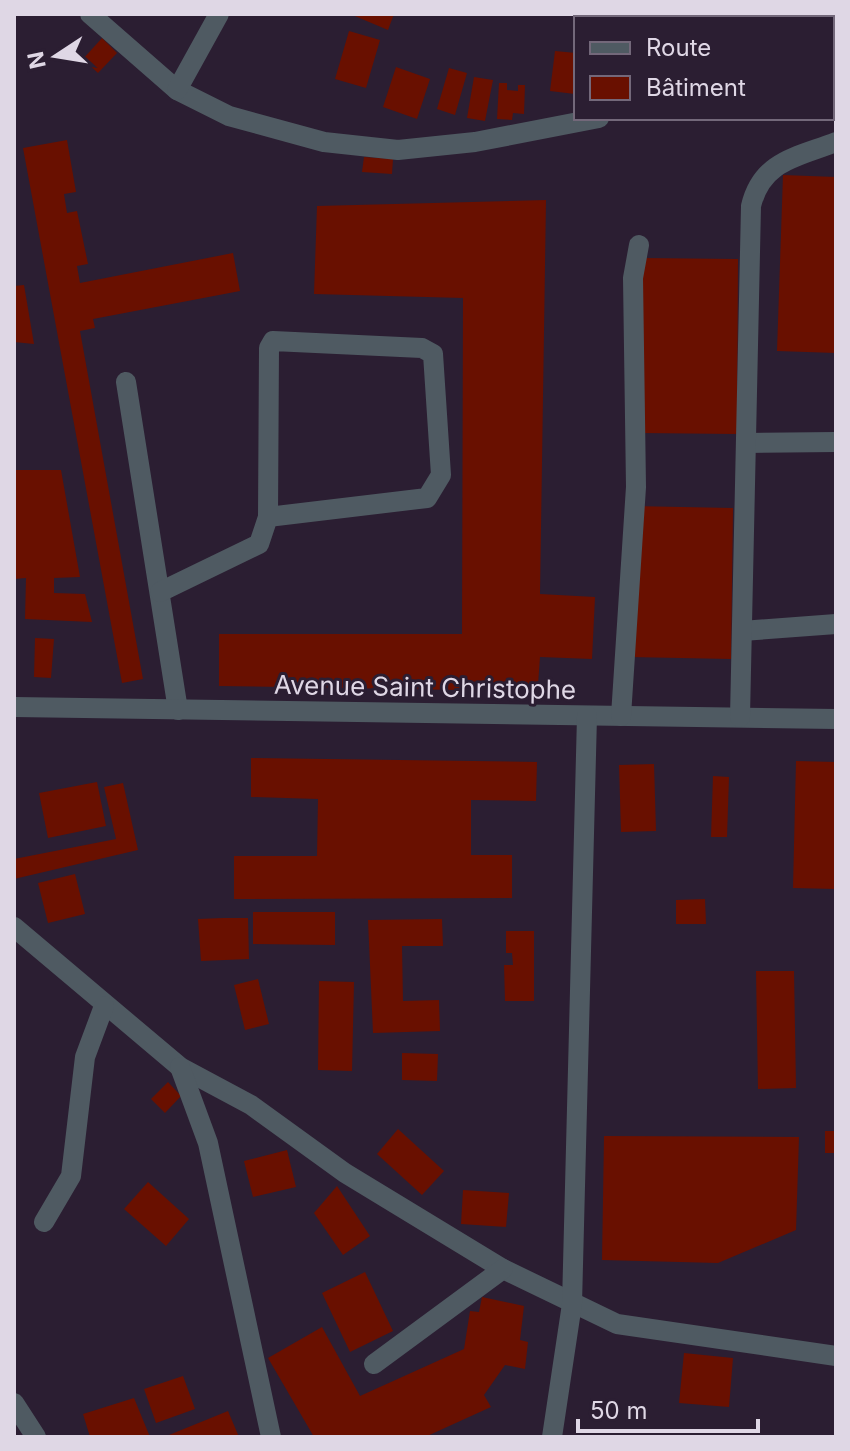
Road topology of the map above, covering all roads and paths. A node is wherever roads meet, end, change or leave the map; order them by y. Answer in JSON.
{"nodes":[{"id":1,"x":90,"y":14,"type":"edge"},
{"id":2,"x":219,"y":14,"type":"edge"},
{"id":3,"x":177,"y":90,"type":"junction"},
{"id":4,"x":589,"y":120,"type":"edge"},
{"id":5,"x":836,"y":142,"type":"edge"},
{"id":6,"x":639,"y":245,"type":"dead end"},
{"id":7,"x":126,"y":382,"type":"dead end"},
{"id":8,"x":836,"y":442,"type":"edge"},
{"id":9,"x":746,"y":443,"type":"junction"},
{"id":10,"x":268,"y":517,"type":"junction"},
{"id":11,"x":160,"y":592,"type":"junction"},
{"id":12,"x":836,"y":624,"type":"edge"},
{"id":13,"x":742,"y":631,"type":"junction"},
{"id":14,"x":14,"y":707,"type":"edge"},
{"id":15,"x":178,"y":710,"type":"junction"},
{"id":16,"x":587,"y":716,"type":"junction"},
{"id":17,"x":621,"y":716,"type":"junction"},
{"id":18,"x":740,"y":717,"type":"junction"},
{"id":19,"x":836,"y":719,"type":"edge"},
{"id":20,"x":14,"y":927,"type":"edge"},
{"id":21,"x":104,"y":1006,"type":"junction"},
{"id":22,"x":180,"y":1067,"type":"junction"},
{"id":23,"x":44,"y":1222,"type":"dead end"},
{"id":24,"x":503,"y":1269,"type":"junction"},
{"id":25,"x":572,"y":1304,"type":"junction"},
{"id":26,"x":836,"y":1356,"type":"edge"},
{"id":27,"x":374,"y":1364,"type":"dead end"},
{"id":28,"x":14,"y":1403,"type":"edge"},
{"id":29,"x":36,"y":1437,"type":"edge"},
{"id":30,"x":271,"y":1437,"type":"edge"},
{"id":31,"x":552,"y":1437,"type":"edge"}],
"edges":[{"from":1,"to":3,"type":"street"},
{"from":2,"to":3,"type":"street"},
{"from":3,"to":4,"type":"street"},
{"from":5,"to":9,"type":"street"},
{"from":6,"to":17,"type":"street"},
{"from":7,"to":11,"type":"street"},
{"from":8,"to":9,"type":"street"},
{"from":9,"to":13,"type":"street"},
{"from":10,"to":10,"type":"street"},
{"from":10,"to":11,"type":"street"},
{"from":11,"to":15,"type":"street"},
{"from":12,"to":13,"type":"street"},
{"from":13,"to":18,"type":"street"},
{"from":14,"to":15,"type":"street","name":"Avenue Saint Christophe"},
{"from":15,"to":16,"type":"street","name":"Avenue Saint Christophe"},
{"from":16,"to":17,"type":"street","name":"Avenue Saint Christophe"},
{"from":16,"to":25,"type":"street"},
{"from":17,"to":18,"type":"street","name":"Avenue Saint Christophe"},
{"from":18,"to":19,"type":"street","name":"Avenue Saint Christophe"},
{"from":20,"to":21,"type":"street"},
{"from":21,"to":22,"type":"street"},
{"from":21,"to":23,"type":"street"},
{"from":22,"to":24,"type":"street"},
{"from":22,"to":30,"type":"street"},
{"from":24,"to":25,"type":"street"},
{"from":24,"to":27,"type":"street"},
{"from":25,"to":26,"type":"street"},
{"from":25,"to":31,"type":"street"},
{"from":28,"to":29,"type":"street"}]}
